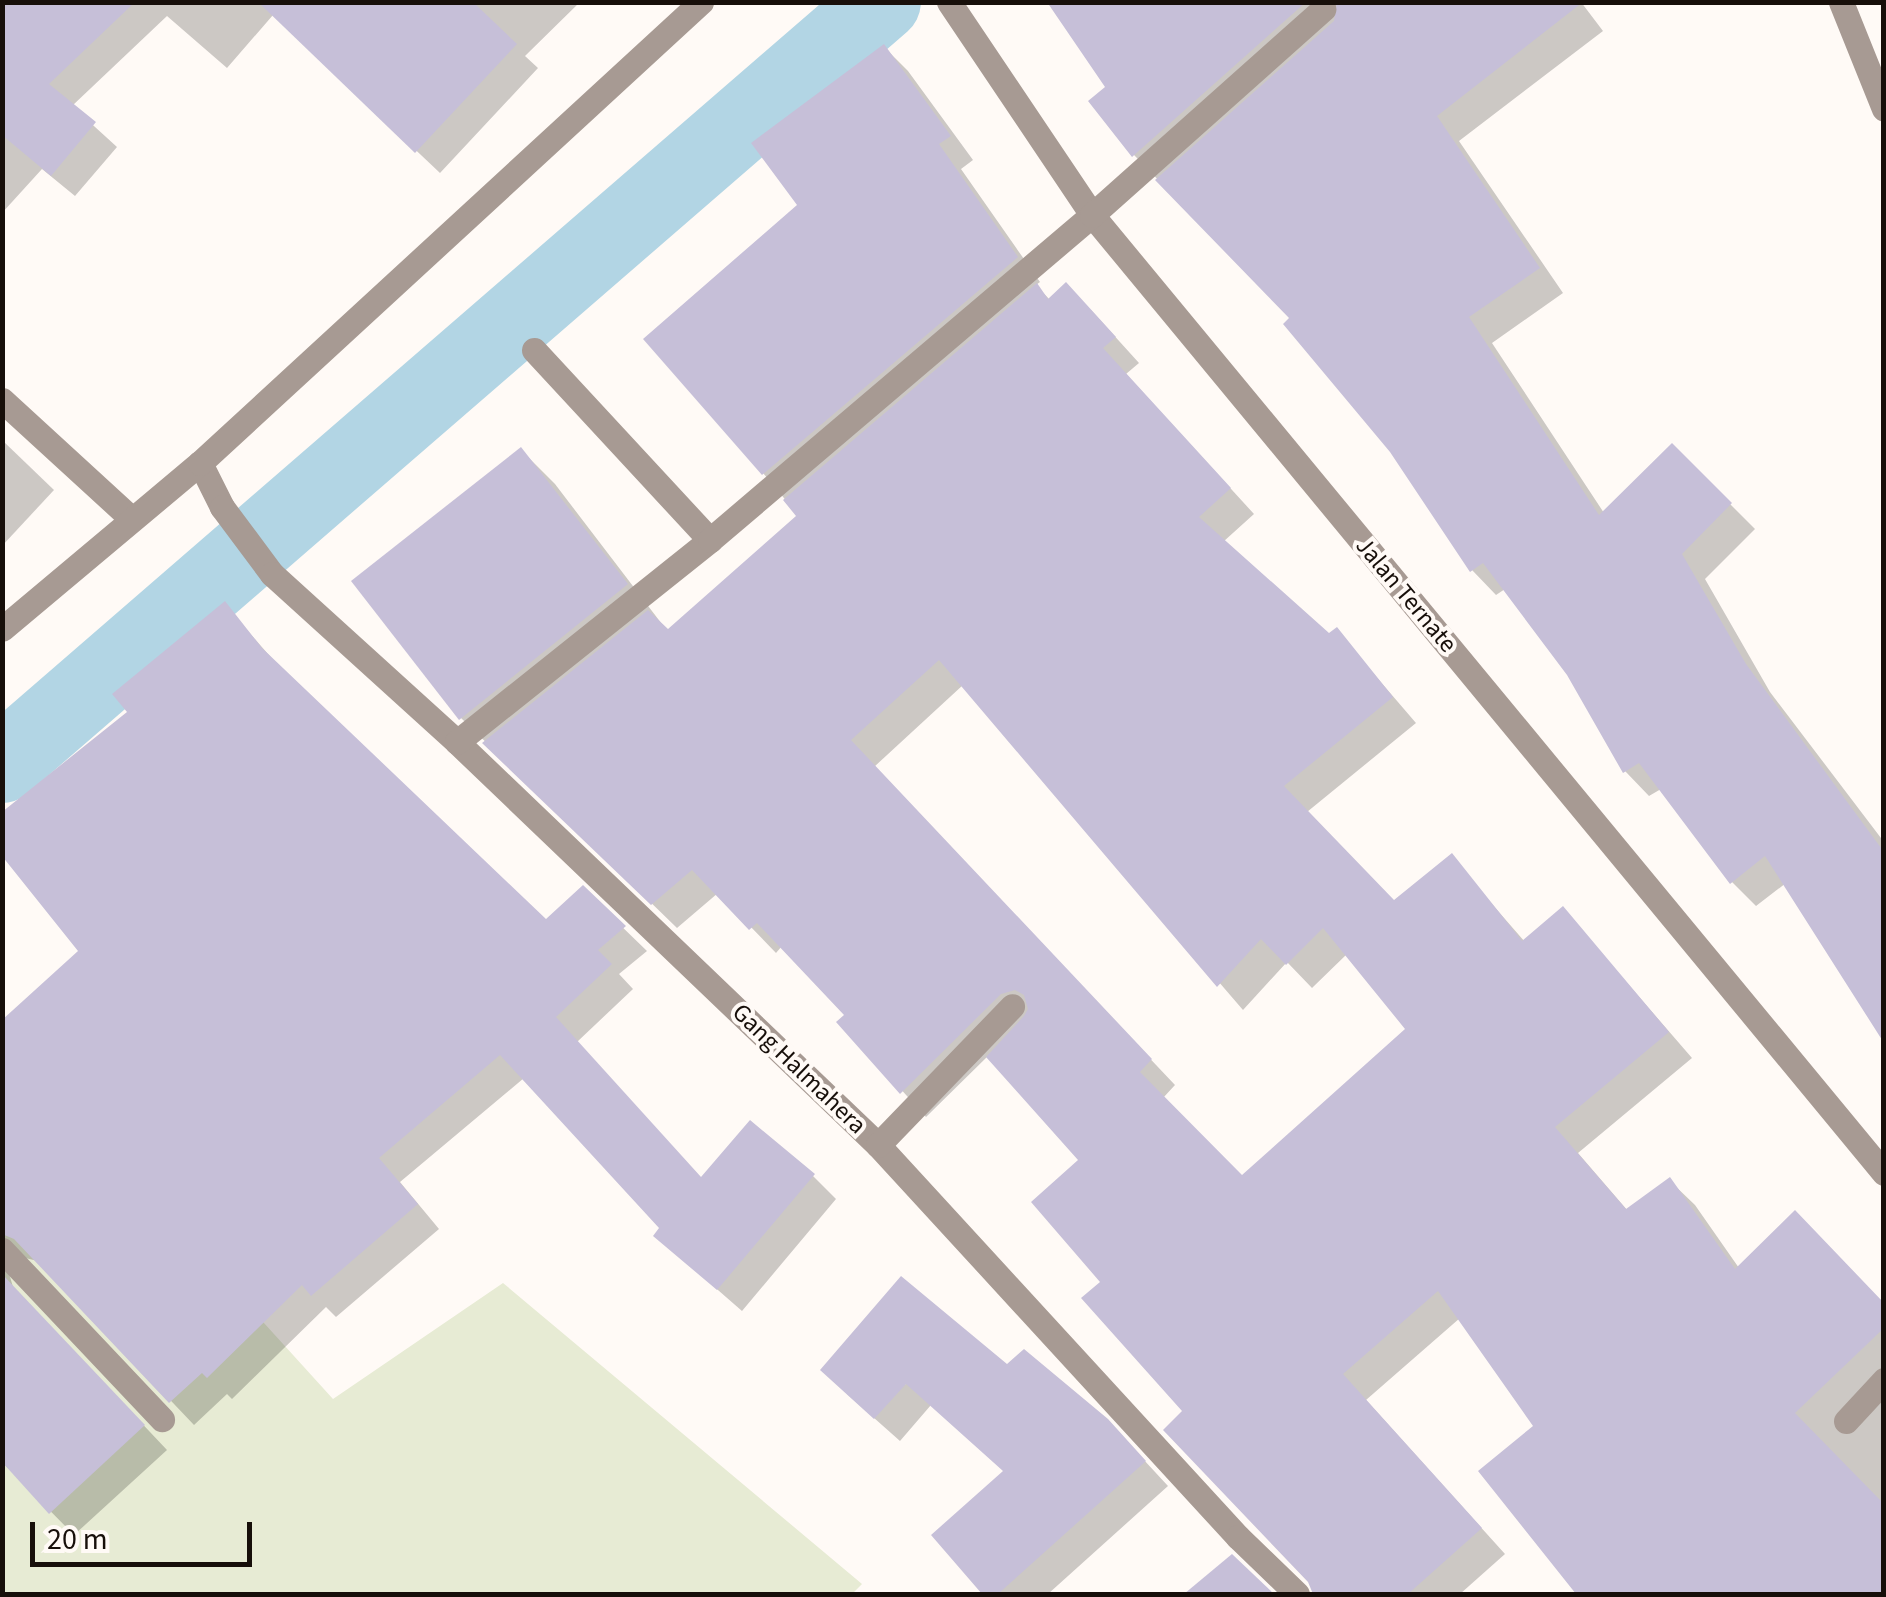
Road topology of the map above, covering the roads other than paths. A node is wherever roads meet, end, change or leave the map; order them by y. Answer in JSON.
{"nodes":[{"id":1,"x":701,"y":2,"type":"edge"},
{"id":2,"x":949,"y":2,"type":"edge"},
{"id":3,"x":1841,"y":2,"type":"edge"},
{"id":4,"x":1324,"y":9,"type":"dead end"},
{"id":5,"x":1884,"y":108,"type":"edge"},
{"id":6,"x":1092,"y":215,"type":"junction"},
{"id":7,"x":534,"y":350,"type":"dead end"},
{"id":8,"x":2,"y":400,"type":"edge"},
{"id":9,"x":200,"y":463,"type":"junction"},
{"id":10,"x":130,"y":518,"type":"junction"},
{"id":11,"x":710,"y":540,"type":"junction"},
{"id":12,"x":2,"y":629,"type":"edge"},
{"id":13,"x":457,"y":742,"type":"junction"},
{"id":14,"x":1012,"y":1006,"type":"dead end"},
{"id":15,"x":878,"y":1145,"type":"junction"},
{"id":16,"x":1884,"y":1173,"type":"edge"},
{"id":17,"x":2,"y":1250,"type":"edge"},
{"id":18,"x":1884,"y":1380,"type":"edge"},
{"id":19,"x":162,"y":1418,"type":"dead end"},
{"id":20,"x":1846,"y":1421,"type":"dead end"},
{"id":21,"x":1297,"y":1594,"type":"edge"}],
"edges":[{"from":1,"to":9,"type":"street"},
{"from":2,"to":6,"type":"street","name":"Jalan Ternate"},
{"from":3,"to":5,"type":"street"},
{"from":4,"to":6,"type":"street"},
{"from":6,"to":11,"type":"street"},
{"from":6,"to":16,"type":"street","name":"Jalan Ternate"},
{"from":7,"to":11,"type":"street"},
{"from":8,"to":10,"type":"street"},
{"from":9,"to":10,"type":"street"},
{"from":9,"to":13,"type":"street","name":"Gang Halmahera"},
{"from":10,"to":12,"type":"street"},
{"from":11,"to":13,"type":"street"},
{"from":13,"to":15,"type":"street","name":"Gang Halmahera"},
{"from":14,"to":15,"type":"street"},
{"from":15,"to":21,"type":"street","name":"Gang Halmahera"},
{"from":17,"to":19,"type":"street"},
{"from":18,"to":20,"type":"street"}]}
